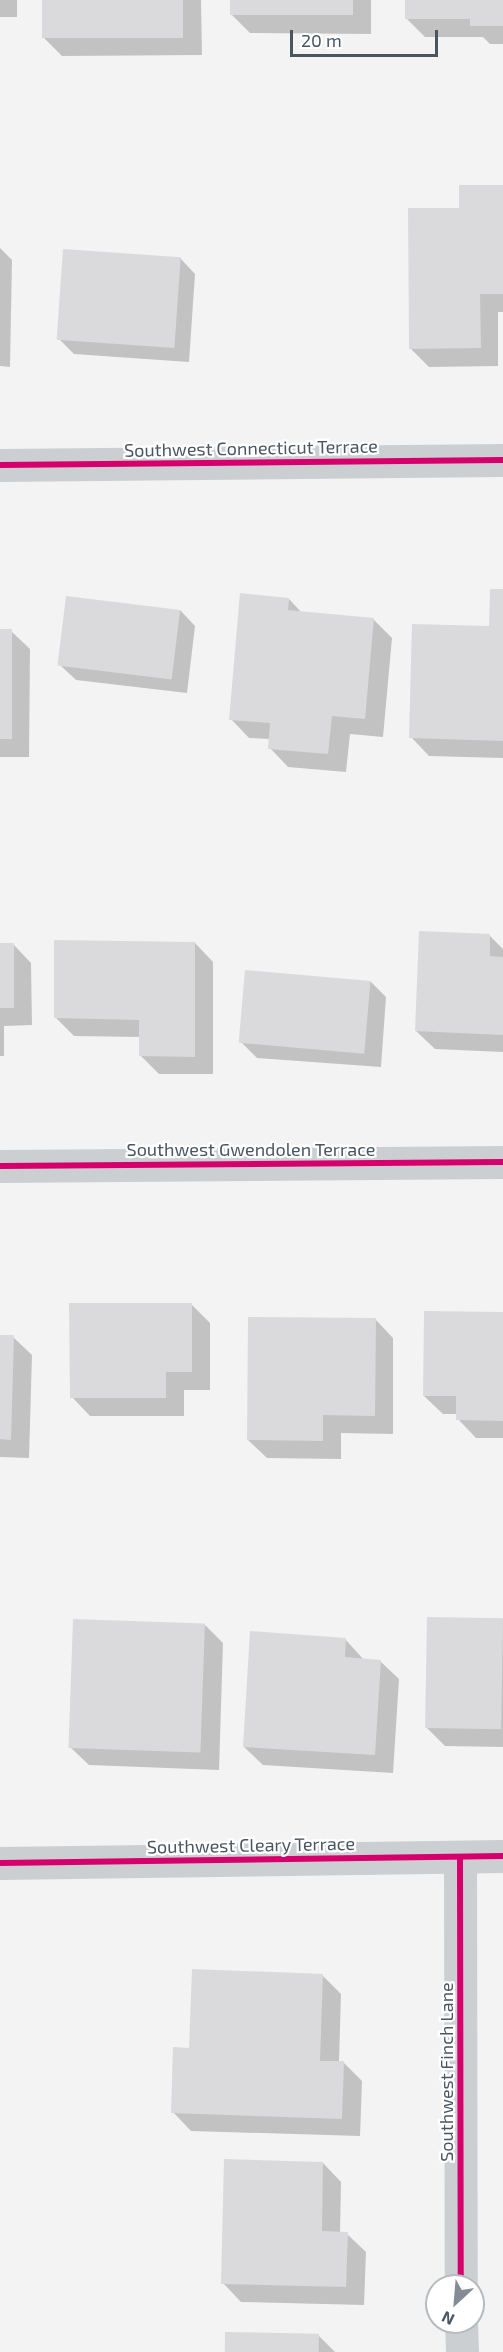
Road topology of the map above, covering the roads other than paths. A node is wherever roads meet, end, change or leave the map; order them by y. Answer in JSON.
{"nodes":[{"id":1,"x":503,"y":460,"type":"edge"},
{"id":2,"x":0,"y":465,"type":"edge"},
{"id":3,"x":503,"y":1162,"type":"edge"},
{"id":4,"x":0,"y":1166,"type":"edge"},
{"id":5,"x":503,"y":1856,"type":"edge"},
{"id":6,"x":460,"y":1857,"type":"junction"},
{"id":7,"x":0,"y":1863,"type":"edge"},
{"id":8,"x":461,"y":2274,"type":"edge"},
{"id":9,"x":462,"y":2334,"type":"edge"},
{"id":10,"x":462,"y":2352,"type":"edge"}],
"edges":[{"from":1,"to":2,"type":"street","name":"Southwest Connecticut Terrace"},
{"from":3,"to":4,"type":"street","name":"Southwest Gwendolen Terrace"},
{"from":5,"to":6,"type":"street","name":"Southwest Cleary Terrace"},
{"from":6,"to":7,"type":"street","name":"Southwest Cleary Terrace"},
{"from":6,"to":8,"type":"street","name":"Southwest Finch Lane"},
{"from":9,"to":10,"type":"street"}]}
